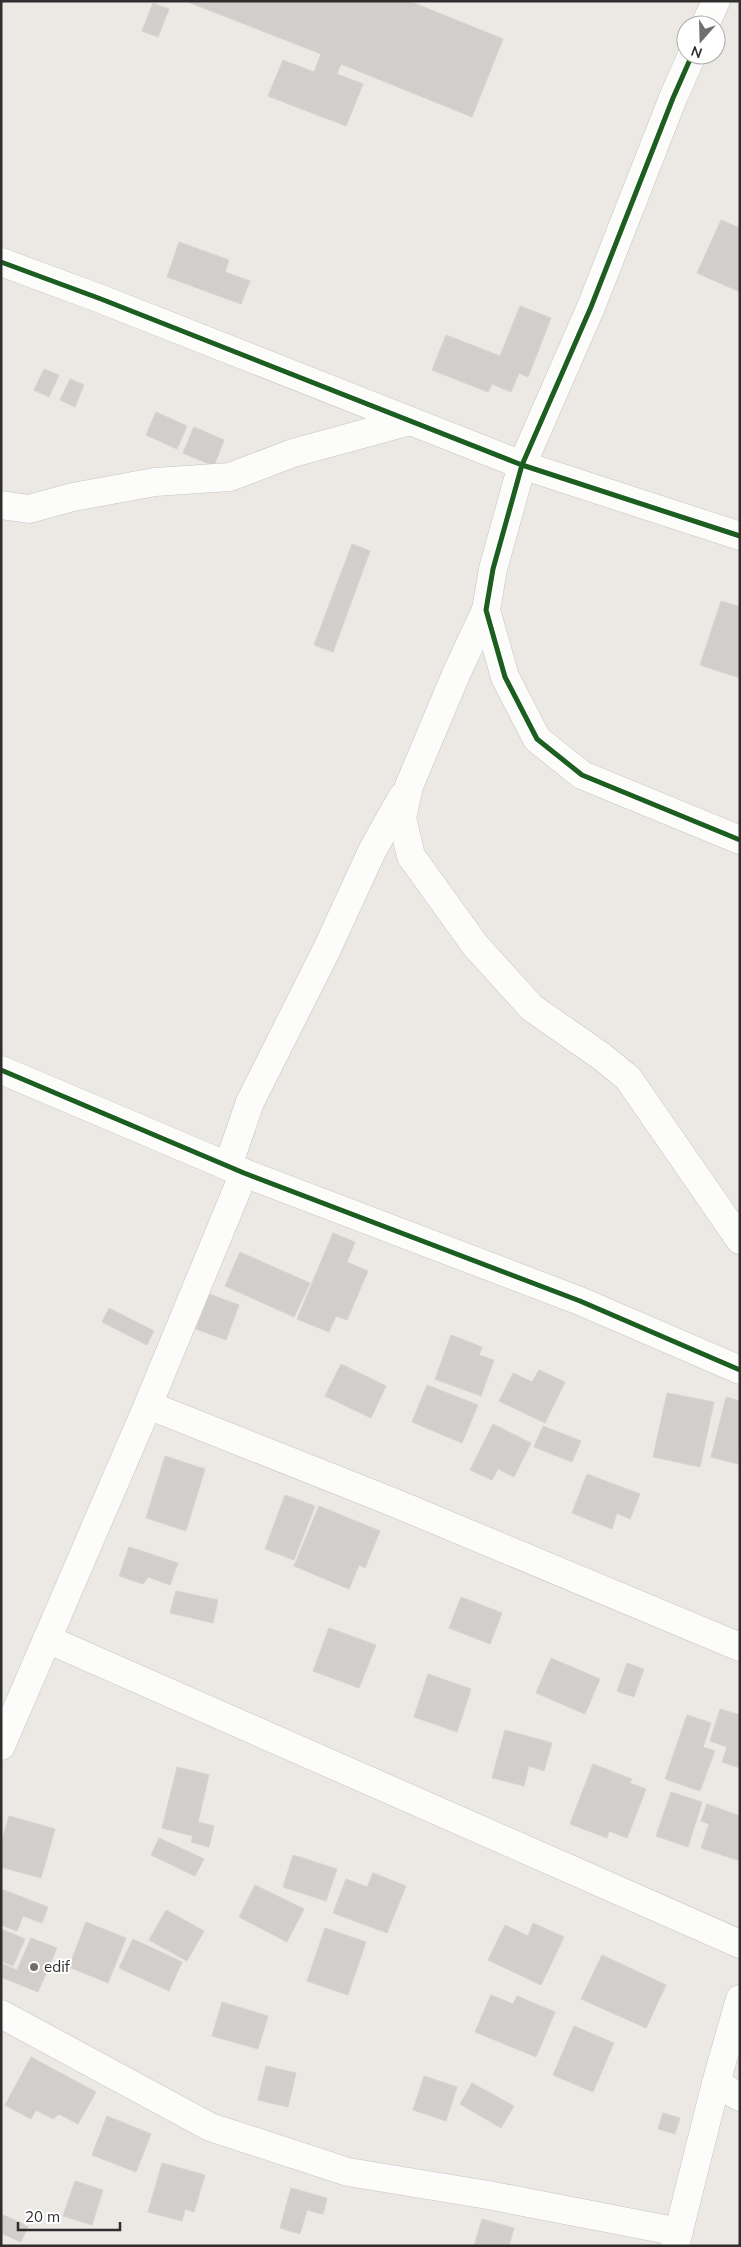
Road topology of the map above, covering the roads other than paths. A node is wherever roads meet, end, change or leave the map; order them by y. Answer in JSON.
{"nodes":[{"id":1,"x":716,"y":1,"type":"edge"},
{"id":2,"x":710,"y":15,"type":"edge"},
{"id":3,"x":688,"y":65,"type":"edge"},
{"id":4,"x":1,"y":262,"type":"edge"},
{"id":5,"x":410,"y":421,"type":"junction"},
{"id":6,"x":522,"y":465,"type":"junction"},
{"id":7,"x":1,"y":505,"type":"edge"},
{"id":8,"x":740,"y":536,"type":"edge"},
{"id":9,"x":486,"y":610,"type":"junction"},
{"id":10,"x":409,"y":786,"type":"junction"},
{"id":11,"x":740,"y":840,"type":"edge"},
{"id":12,"x":1,"y":1070,"type":"edge"},
{"id":13,"x":236,"y":1169,"type":"junction"},
{"id":14,"x":740,"y":1240,"type":"edge"},
{"id":15,"x":740,"y":1370,"type":"edge"},
{"id":16,"x":148,"y":1405,"type":"junction"},
{"id":17,"x":47,"y":1639,"type":"junction"},
{"id":18,"x":740,"y":1647,"type":"edge"},
{"id":19,"x":1,"y":1746,"type":"edge"},
{"id":20,"x":740,"y":1944,"type":"edge"},
{"id":21,"x":740,"y":1999,"type":"edge"},
{"id":22,"x":1,"y":2014,"type":"edge"},
{"id":23,"x":716,"y":2083,"type":"junction"},
{"id":24,"x":740,"y":2097,"type":"edge"},
{"id":25,"x":677,"y":2239,"type":"edge"}],
"edges":[{"from":1,"to":2,"type":"street"},
{"from":3,"to":6,"type":"street"},
{"from":4,"to":5,"type":"street"},
{"from":5,"to":6,"type":"street"},
{"from":5,"to":7,"type":"street"},
{"from":6,"to":8,"type":"street"},
{"from":6,"to":9,"type":"street"},
{"from":9,"to":10,"type":"street"},
{"from":9,"to":11,"type":"street"},
{"from":10,"to":13,"type":"street"},
{"from":10,"to":14,"type":"street"},
{"from":12,"to":13,"type":"street"},
{"from":13,"to":15,"type":"street"},
{"from":13,"to":16,"type":"street"},
{"from":16,"to":17,"type":"street"},
{"from":16,"to":18,"type":"street"},
{"from":17,"to":19,"type":"street"},
{"from":17,"to":20,"type":"street"},
{"from":21,"to":23,"type":"street"},
{"from":22,"to":25,"type":"street"},
{"from":23,"to":24,"type":"street"},
{"from":23,"to":25,"type":"street"}]}
